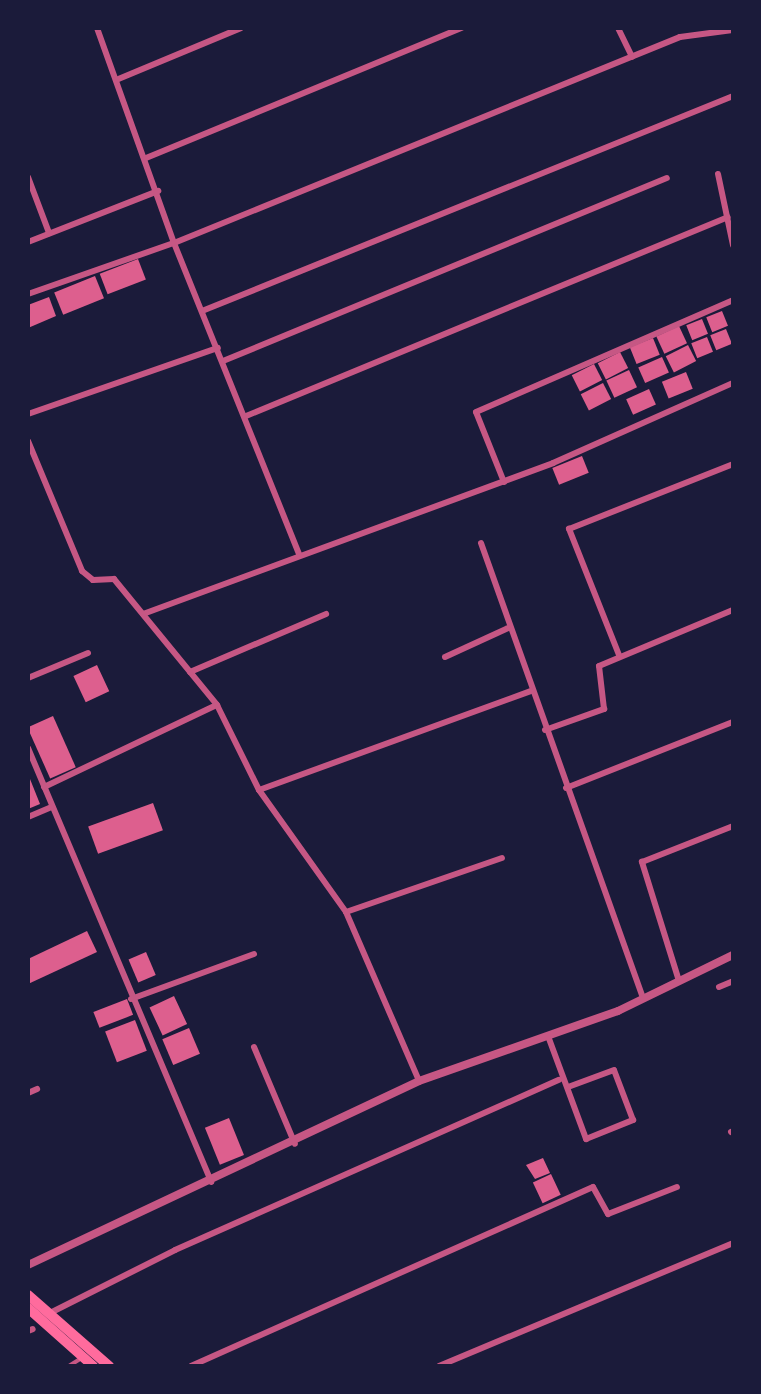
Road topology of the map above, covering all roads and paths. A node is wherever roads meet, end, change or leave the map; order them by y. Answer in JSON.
{"nodes":[{"id":1,"x":97,"y":28,"type":"edge"},
{"id":2,"x":241,"y":28,"type":"edge"},
{"id":3,"x":461,"y":28,"type":"edge"},
{"id":4,"x":618,"y":28,"type":"edge"},
{"id":5,"x":733,"y":30,"type":"edge"},
{"id":6,"x":632,"y":57,"type":"junction"},
{"id":7,"x":116,"y":80,"type":"junction"},
{"id":8,"x":733,"y":96,"type":"edge"},
{"id":9,"x":146,"y":158,"type":"junction"},
{"id":10,"x":718,"y":174,"type":"dead end"},
{"id":11,"x":28,"y":177,"type":"edge"},
{"id":12,"x":667,"y":178,"type":"dead end"},
{"id":13,"x":158,"y":191,"type":"junction"},
{"id":14,"x":727,"y":217,"type":"junction"},
{"id":15,"x":49,"y":233,"type":"junction"},
{"id":16,"x":28,"y":242,"type":"edge"},
{"id":17,"x":174,"y":243,"type":"junction"},
{"id":18,"x":733,"y":245,"type":"edge"},
{"id":19,"x":28,"y":294,"type":"edge"},
{"id":20,"x":733,"y":300,"type":"edge"},
{"id":21,"x":202,"y":311,"type":"junction"},
{"id":22,"x":218,"y":348,"type":"junction"},
{"id":23,"x":223,"y":361,"type":"junction"},
{"id":24,"x":733,"y":383,"type":"edge"},
{"id":25,"x":28,"y":414,"type":"edge"},
{"id":26,"x":246,"y":416,"type":"junction"},
{"id":27,"x":28,"y":441,"type":"edge"},
{"id":28,"x":733,"y":464,"type":"edge"},
{"id":29,"x":504,"y":482,"type":"junction"},
{"id":30,"x":481,"y":542,"type":"dead end"},
{"id":31,"x":299,"y":554,"type":"junction"},
{"id":32,"x":733,"y":610,"type":"edge"},
{"id":33,"x":144,"y":614,"type":"junction"},
{"id":34,"x":326,"y":614,"type":"dead end"},
{"id":35,"x":508,"y":628,"type":"junction"},
{"id":36,"x":88,"y":653,"type":"dead end"},
{"id":37,"x":618,"y":655,"type":"junction"},
{"id":38,"x":445,"y":657,"type":"dead end"},
{"id":39,"x":190,"y":672,"type":"junction"},
{"id":40,"x":28,"y":678,"type":"edge"},
{"id":41,"x":531,"y":691,"type":"junction"},
{"id":42,"x":218,"y":705,"type":"junction"},
{"id":43,"x":733,"y":722,"type":"edge"},
{"id":44,"x":545,"y":730,"type":"junction"},
{"id":45,"x":28,"y":748,"type":"edge"},
{"id":46,"x":44,"y":787,"type":"junction"},
{"id":47,"x":566,"y":788,"type":"junction"},
{"id":48,"x":260,"y":790,"type":"junction"},
{"id":49,"x":51,"y":807,"type":"junction"},
{"id":50,"x":28,"y":817,"type":"edge"},
{"id":51,"x":733,"y":826,"type":"edge"},
{"id":52,"x":502,"y":858,"type":"dead end"},
{"id":53,"x":346,"y":912,"type":"junction"},
{"id":54,"x":254,"y":954,"type":"dead end"},
{"id":55,"x":733,"y":955,"type":"edge"},
{"id":56,"x":680,"y":981,"type":"junction"},
{"id":57,"x":733,"y":981,"type":"edge"},
{"id":58,"x":719,"y":987,"type":"dead end"},
{"id":59,"x":131,"y":999,"type":"junction"},
{"id":60,"x":643,"y":999,"type":"junction"},
{"id":61,"x":548,"y":1036,"type":"junction"},
{"id":62,"x":254,"y":1047,"type":"dead end"},
{"id":63,"x":559,"y":1080,"type":"dead end"},
{"id":64,"x":419,"y":1081,"type":"junction"},
{"id":65,"x":568,"y":1087,"type":"junction"},
{"id":66,"x":37,"y":1089,"type":"dead end"},
{"id":67,"x":28,"y":1093,"type":"edge"},
{"id":68,"x":295,"y":1144,"type":"junction"},
{"id":69,"x":211,"y":1182,"type":"junction"},
{"id":70,"x":677,"y":1187,"type":"dead end"},
{"id":71,"x":733,"y":1243,"type":"edge"},
{"id":72,"x":28,"y":1265,"type":"edge"},
{"id":73,"x":28,"y":1295,"type":"edge"},
{"id":74,"x":28,"y":1308,"type":"edge"},
{"id":75,"x":50,"y":1313,"type":"junction"},
{"id":76,"x":83,"y":1358,"type":"junction"},
{"id":77,"x":69,"y":1366,"type":"edge"},
{"id":78,"x":93,"y":1366,"type":"edge"},
{"id":79,"x":109,"y":1366,"type":"edge"},
{"id":80,"x":191,"y":1366,"type":"edge"},
{"id":81,"x":439,"y":1366,"type":"edge"}],
"edges":[{"from":1,"to":7,"type":"street"},
{"from":2,"to":7,"type":"street"},
{"from":3,"to":9,"type":"street"},
{"from":4,"to":6,"type":"street"},
{"from":5,"to":6,"type":"street"},
{"from":6,"to":17,"type":"street"},
{"from":7,"to":9,"type":"street"},
{"from":8,"to":21,"type":"street"},
{"from":9,"to":13,"type":"street"},
{"from":10,"to":14,"type":"street"},
{"from":11,"to":15,"type":"street"},
{"from":12,"to":23,"type":"street"},
{"from":13,"to":15,"type":"street"},
{"from":13,"to":17,"type":"street"},
{"from":14,"to":18,"type":"street"},
{"from":14,"to":26,"type":"street"},
{"from":15,"to":16,"type":"street"},
{"from":17,"to":19,"type":"street"},
{"from":17,"to":21,"type":"street"},
{"from":20,"to":29,"type":"street"},
{"from":21,"to":22,"type":"street"},
{"from":22,"to":23,"type":"street"},
{"from":22,"to":25,"type":"street"},
{"from":23,"to":26,"type":"street"},
{"from":24,"to":29,"type":"street"},
{"from":26,"to":31,"type":"street"},
{"from":27,"to":33,"type":"street"},
{"from":28,"to":37,"type":"street"},
{"from":29,"to":31,"type":"street"},
{"from":30,"to":35,"type":"street"},
{"from":31,"to":33,"type":"street"},
{"from":32,"to":37,"type":"street"},
{"from":33,"to":39,"type":"street"},
{"from":34,"to":39,"type":"street"},
{"from":35,"to":38,"type":"street"},
{"from":35,"to":41,"type":"street"},
{"from":36,"to":40,"type":"street"},
{"from":37,"to":44,"type":"street"},
{"from":39,"to":42,"type":"street"},
{"from":41,"to":44,"type":"street"},
{"from":41,"to":48,"type":"street"},
{"from":42,"to":46,"type":"street"},
{"from":42,"to":48,"type":"street"},
{"from":43,"to":47,"type":"street"},
{"from":44,"to":47,"type":"street"},
{"from":45,"to":46,"type":"street"},
{"from":46,"to":49,"type":"street"},
{"from":47,"to":60,"type":"street"},
{"from":48,"to":53,"type":"street"},
{"from":49,"to":50,"type":"street"},
{"from":49,"to":59,"type":"street"},
{"from":51,"to":56,"type":"street"},
{"from":52,"to":53,"type":"street"},
{"from":53,"to":64,"type":"street"},
{"from":54,"to":59,"type":"street"},
{"from":55,"to":56,"type":"street"},
{"from":56,"to":60,"type":"street"},
{"from":57,"to":58,"type":"street"},
{"from":59,"to":69,"type":"street"},
{"from":60,"to":61,"type":"street"},
{"from":61,"to":64,"type":"street"},
{"from":61,"to":65,"type":"street"},
{"from":62,"to":68,"type":"street"},
{"from":63,"to":75,"type":"street"},
{"from":64,"to":68,"type":"street"},
{"from":65,"to":65,"type":"street"},
{"from":66,"to":67,"type":"street"},
{"from":68,"to":69,"type":"street"},
{"from":69,"to":72,"type":"street"},
{"from":70,"to":80,"type":"street"},
{"from":71,"to":81,"type":"street"},
{"from":73,"to":75,"type":"main road"},
{"from":74,"to":76,"type":"main road"},
{"from":75,"to":79,"type":"main road"},
{"from":76,"to":77,"type":"lane"},
{"from":76,"to":78,"type":"main road"}]}
